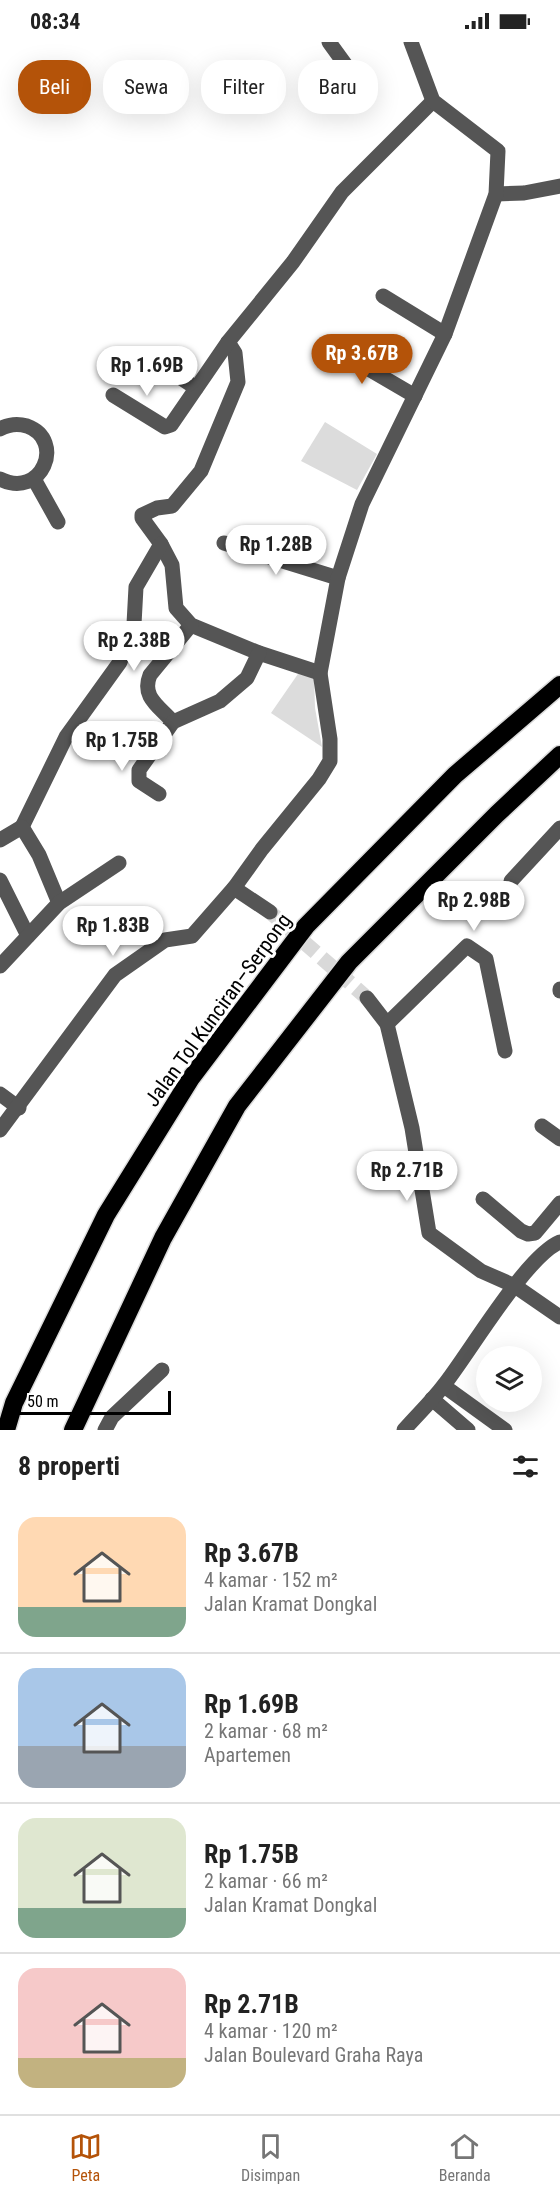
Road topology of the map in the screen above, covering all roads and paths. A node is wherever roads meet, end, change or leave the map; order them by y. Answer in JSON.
{"nodes":[{"id":1,"x":329,"y":42,"type":"edge"},
{"id":2,"x":411,"y":42,"type":"edge"},
{"id":3,"x":342,"y":60,"type":"edge"},
{"id":4,"x":433,"y":101,"type":"junction"},
{"id":5,"x":560,"y":186,"type":"edge"},
{"id":6,"x":496,"y":194,"type":"junction"},
{"id":7,"x":383,"y":296,"type":"dead end"},
{"id":8,"x":445,"y":333,"type":"junction"},
{"id":9,"x":228,"y":342,"type":"junction"},
{"id":10,"x":326,"y":344,"type":"dead end"},
{"id":11,"x":152,"y":358,"type":"dead end"},
{"id":12,"x":196,"y":388,"type":"junction"},
{"id":13,"x":113,"y":395,"type":"dead end"},
{"id":14,"x":415,"y":396,"type":"junction"},
{"id":15,"x":0,"y":429,"type":"edge"},
{"id":16,"x":0,"y":479,"type":"edge"},
{"id":17,"x":34,"y":479,"type":"junction"},
{"id":18,"x":58,"y":522,"type":"dead end"},
{"id":19,"x":224,"y":543,"type":"dead end"},
{"id":20,"x":161,"y":544,"type":"junction"},
{"id":21,"x":338,"y":578,"type":"junction"},
{"id":22,"x":191,"y":625,"type":"junction"},
{"id":23,"x":259,"y":653,"type":"junction"},
{"id":24,"x":320,"y":673,"type":"junction"},
{"id":25,"x":560,"y":685,"type":"edge"},
{"id":26,"x":173,"y":722,"type":"junction"},
{"id":27,"x":560,"y":755,"type":"edge"},
{"id":28,"x":159,"y":794,"type":"dead end"},
{"id":29,"x":22,"y":827,"type":"junction"},
{"id":30,"x":557,"y":838,"type":"edge"},
{"id":31,"x":0,"y":840,"type":"edge"},
{"id":32,"x":119,"y":863,"type":"dead end"},
{"id":33,"x":0,"y":880,"type":"edge"},
{"id":34,"x":511,"y":881,"type":"dead end"},
{"id":35,"x":234,"y":888,"type":"junction"},
{"id":36,"x":59,"y":903,"type":"junction"},
{"id":37,"x":270,"y":912,"type":"tunnel mouth"},
{"id":38,"x":28,"y":936,"type":"junction"},
{"id":39,"x":0,"y":966,"type":"edge"},
{"id":40,"x":367,"y":998,"type":"tunnel mouth"},
{"id":41,"x":387,"y":1024,"type":"junction"},
{"id":42,"x":505,"y":1051,"type":"dead end"},
{"id":43,"x":0,"y":1094,"type":"edge"},
{"id":44,"x":19,"y":1108,"type":"junction"},
{"id":45,"x":542,"y":1126,"type":"dead end"},
{"id":46,"x":0,"y":1130,"type":"edge"},
{"id":47,"x":560,"y":1138,"type":"edge"},
{"id":48,"x":483,"y":1199,"type":"dead end"},
{"id":49,"x":560,"y":1203,"type":"edge"},
{"id":50,"x":560,"y":1242,"type":"edge"},
{"id":51,"x":515,"y":1286,"type":"junction"},
{"id":52,"x":560,"y":1317,"type":"edge"},
{"id":53,"x":162,"y":1370,"type":"dead end"},
{"id":54,"x":444,"y":1386,"type":"junction"},
{"id":55,"x":432,"y":1399,"type":"junction"},
{"id":56,"x":6,"y":1430,"type":"edge"},
{"id":57,"x":73,"y":1430,"type":"edge"},
{"id":58,"x":105,"y":1430,"type":"edge"},
{"id":59,"x":404,"y":1430,"type":"edge"},
{"id":60,"x":468,"y":1430,"type":"edge"},
{"id":61,"x":505,"y":1430,"type":"edge"}],
"edges":[{"from":1,"to":3,"type":"street"},
{"from":2,"to":4,"type":"street"},
{"from":4,"to":6,"type":"street"},
{"from":4,"to":9,"type":"street"},
{"from":5,"to":6,"type":"street"},
{"from":6,"to":8,"type":"street"},
{"from":7,"to":8,"type":"street"},
{"from":8,"to":14,"type":"street"},
{"from":9,"to":12,"type":"street"},
{"from":9,"to":20,"type":"street"},
{"from":10,"to":14,"type":"street"},
{"from":11,"to":12,"type":"street"},
{"from":12,"to":13,"type":"street"},
{"from":14,"to":21,"type":"street"},
{"from":15,"to":17,"type":"street"},
{"from":16,"to":17,"type":"street"},
{"from":17,"to":18,"type":"street"},
{"from":19,"to":21,"type":"street"},
{"from":20,"to":22,"type":"street"},
{"from":20,"to":29,"type":"street"},
{"from":21,"to":24,"type":"street"},
{"from":22,"to":23,"type":"street"},
{"from":22,"to":26,"type":"street"},
{"from":23,"to":24,"type":"street"},
{"from":23,"to":26,"type":"street"},
{"from":24,"to":35,"type":"street"},
{"from":25,"to":56,"type":"highway","name":"Jalan Tol Kunciran–Serpong"},
{"from":26,"to":28,"type":"street"},
{"from":27,"to":57,"type":"highway"},
{"from":29,"to":31,"type":"street"},
{"from":29,"to":36,"type":"street"},
{"from":30,"to":34,"type":"street"},
{"from":32,"to":36,"type":"street"},
{"from":33,"to":38,"type":"street"},
{"from":35,"to":37,"type":"street"},
{"from":35,"to":44,"type":"street"},
{"from":36,"to":38,"type":"street"},
{"from":38,"to":39,"type":"street"},
{"from":40,"to":41,"type":"street"},
{"from":41,"to":42,"type":"street"},
{"from":41,"to":51,"type":"street"},
{"from":43,"to":44,"type":"street"},
{"from":44,"to":46,"type":"street"},
{"from":45,"to":47,"type":"street"},
{"from":48,"to":49,"type":"street"},
{"from":50,"to":51,"type":"street"},
{"from":51,"to":52,"type":"street"},
{"from":51,"to":54,"type":"street"},
{"from":53,"to":58,"type":"street"},
{"from":54,"to":55,"type":"street"},
{"from":54,"to":61,"type":"street"},
{"from":55,"to":59,"type":"street"},
{"from":55,"to":60,"type":"street"}]}
